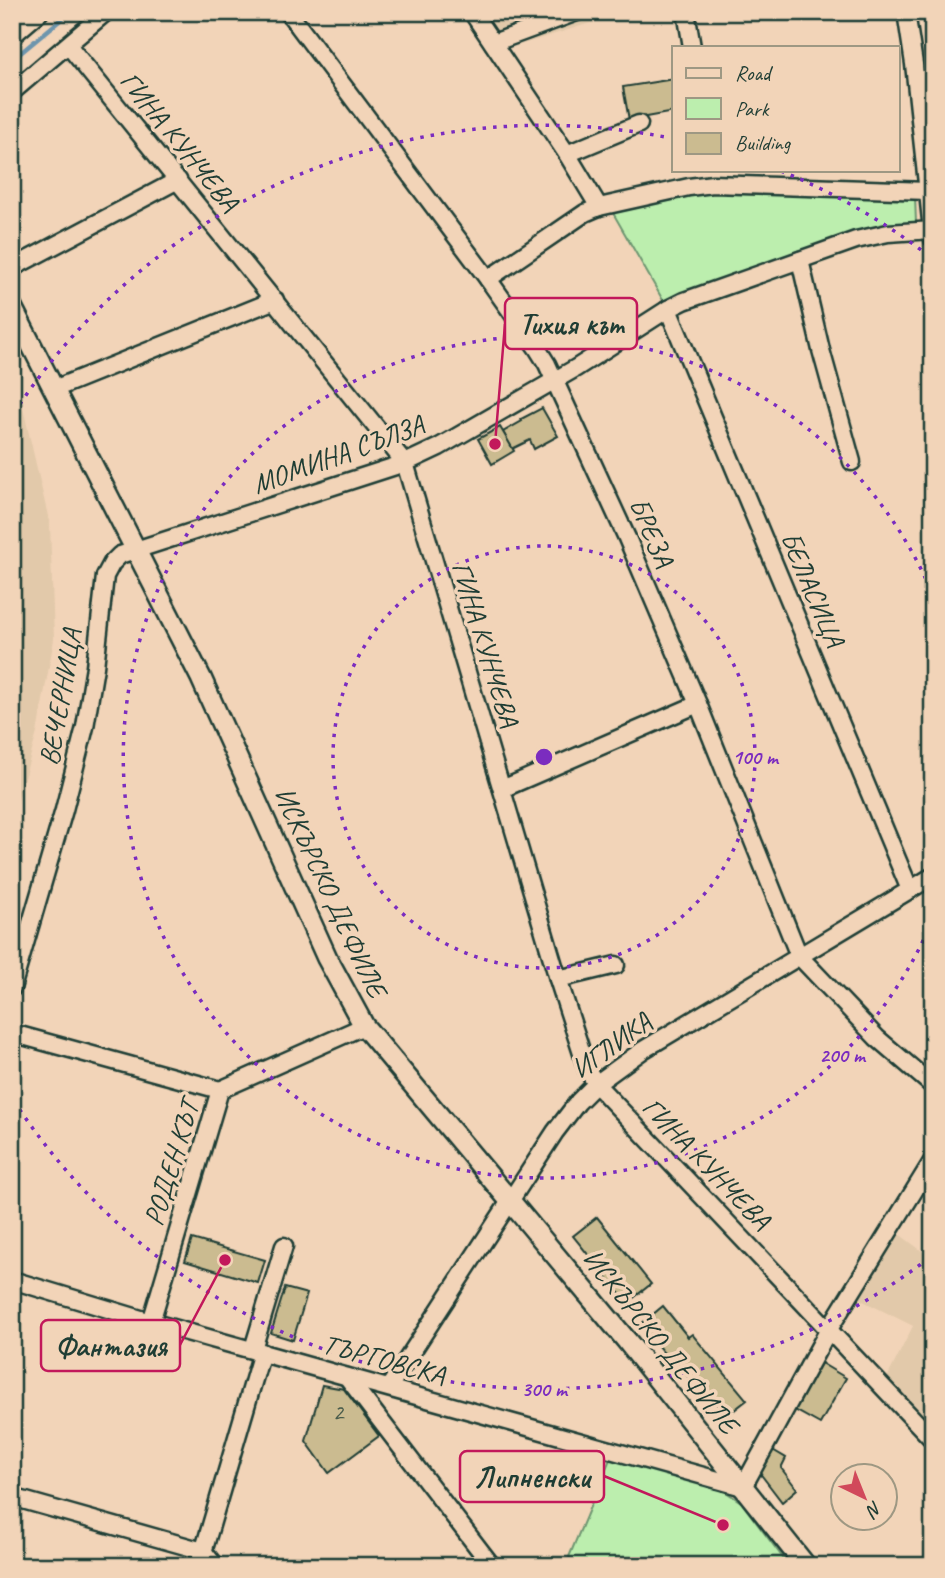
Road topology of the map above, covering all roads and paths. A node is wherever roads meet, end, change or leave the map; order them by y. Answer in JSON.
{"nodes":[{"id":1,"x":40,"y":12,"type":"edge"},
{"id":2,"x":106,"y":12,"type":"edge"},
{"id":3,"x":288,"y":12,"type":"edge"},
{"id":4,"x":472,"y":12,"type":"edge"},
{"id":5,"x":578,"y":12,"type":"edge"},
{"id":6,"x":686,"y":12,"type":"edge"},
{"id":7,"x":906,"y":12,"type":"edge"},
{"id":8,"x":12,"y":36,"type":"edge"},
{"id":9,"x":493,"y":43,"type":"junction"},
{"id":10,"x":68,"y":45,"type":"junction"},
{"id":11,"x":692,"y":46,"type":"edge"},
{"id":12,"x":906,"y":65,"type":"edge"},
{"id":13,"x":12,"y":92,"type":"edge"},
{"id":14,"x":639,"y":124,"type":"dead end"},
{"id":15,"x":567,"y":154,"type":"junction"},
{"id":16,"x":712,"y":177,"type":"edge"},
{"id":17,"x":178,"y":180,"type":"junction"},
{"id":18,"x":928,"y":191,"type":"junction"},
{"id":19,"x":599,"y":207,"type":"junction"},
{"id":20,"x":932,"y":233,"type":"edge"},
{"id":21,"x":800,"y":260,"type":"junction"},
{"id":22,"x":12,"y":268,"type":"edge"},
{"id":23,"x":488,"y":279,"type":"junction"},
{"id":24,"x":275,"y":300,"type":"junction"},
{"id":25,"x":12,"y":307,"type":"edge"},
{"id":26,"x":668,"y":309,"type":"junction"},
{"id":27,"x":554,"y":380,"type":"junction"},
{"id":28,"x":54,"y":389,"type":"junction"},
{"id":29,"x":852,"y":462,"type":"dead end"},
{"id":30,"x":405,"y":463,"type":"junction"},
{"id":31,"x":136,"y":550,"type":"junction"},
{"id":32,"x":698,"y":704,"type":"junction"},
{"id":33,"x":502,"y":789,"type":"junction"},
{"id":34,"x":933,"y":876,"type":"edge"},
{"id":35,"x":910,"y":890,"type":"junction"},
{"id":36,"x":799,"y":956,"type":"junction"},
{"id":37,"x":616,"y":965,"type":"dead end"},
{"id":38,"x":558,"y":979,"type":"junction"},
{"id":39,"x":12,"y":988,"type":"edge"},
{"id":40,"x":364,"y":1026,"type":"junction"},
{"id":41,"x":12,"y":1033,"type":"edge"},
{"id":42,"x":596,"y":1084,"type":"junction"},
{"id":43,"x":933,"y":1086,"type":"edge"},
{"id":44,"x":220,"y":1090,"type":"junction"},
{"id":45,"x":933,"y":1160,"type":"edge"},
{"id":46,"x":510,"y":1201,"type":"junction"},
{"id":47,"x":284,"y":1246,"type":"dead end"},
{"id":48,"x":12,"y":1280,"type":"edge"},
{"id":49,"x":151,"y":1322,"type":"junction"},
{"id":50,"x":829,"y":1329,"type":"junction"},
{"id":51,"x":257,"y":1350,"type":"junction"},
{"id":52,"x":347,"y":1377,"type":"junction"},
{"id":53,"x":389,"y":1387,"type":"junction"},
{"id":54,"x":931,"y":1434,"type":"edge"},
{"id":55,"x":743,"y":1487,"type":"junction"},
{"id":56,"x":12,"y":1497,"type":"edge"},
{"id":57,"x":201,"y":1558,"type":"edge"},
{"id":58,"x":215,"y":1566,"type":"edge"},
{"id":59,"x":492,"y":1566,"type":"edge"},
{"id":60,"x":806,"y":1566,"type":"edge"}],
"edges":[{"from":1,"to":8,"type":"street"},
{"from":2,"to":10,"type":"street"},
{"from":3,"to":23,"type":"street","name":"БРЕЗА"},
{"from":4,"to":9,"type":"street"},
{"from":5,"to":9,"type":"street"},
{"from":6,"to":11,"type":"street"},
{"from":7,"to":12,"type":"street"},
{"from":9,"to":15,"type":"street"},
{"from":10,"to":13,"type":"street"},
{"from":10,"to":17,"type":"street","name":"ГИНА КУНЧЕВА"},
{"from":12,"to":18,"type":"street"},
{"from":14,"to":15,"type":"street"},
{"from":15,"to":19,"type":"street"},
{"from":16,"to":18,"type":"street"},
{"from":16,"to":19,"type":"street"},
{"from":17,"to":22,"type":"street"},
{"from":17,"to":24,"type":"street","name":"ГИНА КУНЧЕВА"},
{"from":18,"to":20,"type":"street"},
{"from":19,"to":23,"type":"street"},
{"from":20,"to":21,"type":"street","name":"МОМИНА СЪЛЗА"},
{"from":21,"to":26,"type":"street","name":"МОМИНА СЪЛЗА"},
{"from":21,"to":29,"type":"street"},
{"from":23,"to":27,"type":"street","name":"БРЕЗА"},
{"from":24,"to":28,"type":"street"},
{"from":24,"to":30,"type":"street","name":"ГИНА КУНЧЕВА"},
{"from":25,"to":28,"type":"main road","name":"ИСКЪРСКО ДЕФИЛЕ"},
{"from":26,"to":27,"type":"street","name":"МОМИНА СЪЛЗА"},
{"from":26,"to":35,"type":"street","name":"БЕЛАСИЦА"},
{"from":27,"to":30,"type":"street","name":"МОМИНА СЪЛЗА"},
{"from":27,"to":32,"type":"street","name":"БРЕЗА"},
{"from":28,"to":31,"type":"main road","name":"ИСКЪРСКО ДЕФИЛЕ"},
{"from":30,"to":31,"type":"street","name":"МОМИНА СЪЛЗА"},
{"from":30,"to":33,"type":"street","name":"ГИНА КУНЧЕВА"},
{"from":31,"to":39,"type":"street","name":"ВЕЧЕРНИЦА"},
{"from":31,"to":40,"type":"main road","name":"ИСКЪРСКО ДЕФИЛЕ"},
{"from":32,"to":33,"type":"street"},
{"from":32,"to":36,"type":"street","name":"БРЕЗА"},
{"from":33,"to":38,"type":"street","name":"ГИНА КУНЧЕВА"},
{"from":34,"to":35,"type":"street","name":"ИГЛИКА"},
{"from":35,"to":36,"type":"street","name":"ИГЛИКА"},
{"from":36,"to":42,"type":"street","name":"ИГЛИКА"},
{"from":36,"to":43,"type":"street","name":"БРЕЗА"},
{"from":37,"to":38,"type":"street"},
{"from":38,"to":42,"type":"street","name":"ГИНА КУНЧЕВА"},
{"from":40,"to":44,"type":"street","name":"РОДЕН КЪТ"},
{"from":40,"to":46,"type":"main road","name":"ИСКЪРСКО ДЕФИЛЕ"},
{"from":41,"to":44,"type":"street"},
{"from":42,"to":46,"type":"street","name":"ИГЛИКА"},
{"from":42,"to":50,"type":"street","name":"ГИНА КУНЧЕВА"},
{"from":44,"to":49,"type":"street","name":"РОДЕН КЪТ"},
{"from":45,"to":50,"type":"street"},
{"from":46,"to":53,"type":"street","name":"ИГЛИКА"},
{"from":46,"to":55,"type":"main road","name":"ИСКЪРСКО ДЕФИЛЕ"},
{"from":47,"to":51,"type":"street"},
{"from":48,"to":49,"type":"street","name":"ТЪРГОВСКА"},
{"from":49,"to":51,"type":"street","name":"ТЪРГОВСКА"},
{"from":50,"to":54,"type":"street","name":"ГИНА КУНЧЕВА"},
{"from":50,"to":55,"type":"street"},
{"from":51,"to":52,"type":"street","name":"ТЪРГОВСКА"},
{"from":51,"to":57,"type":"street"},
{"from":52,"to":53,"type":"street","name":"ТЪРГОВСКА"},
{"from":52,"to":59,"type":"street"},
{"from":53,"to":55,"type":"street","name":"ТЪРГОВСКА"},
{"from":55,"to":60,"type":"main road","name":"ИСКЪРСКО ДЕФИЛЕ"},
{"from":56,"to":57,"type":"street"},
{"from":57,"to":58,"type":"street"}]}
